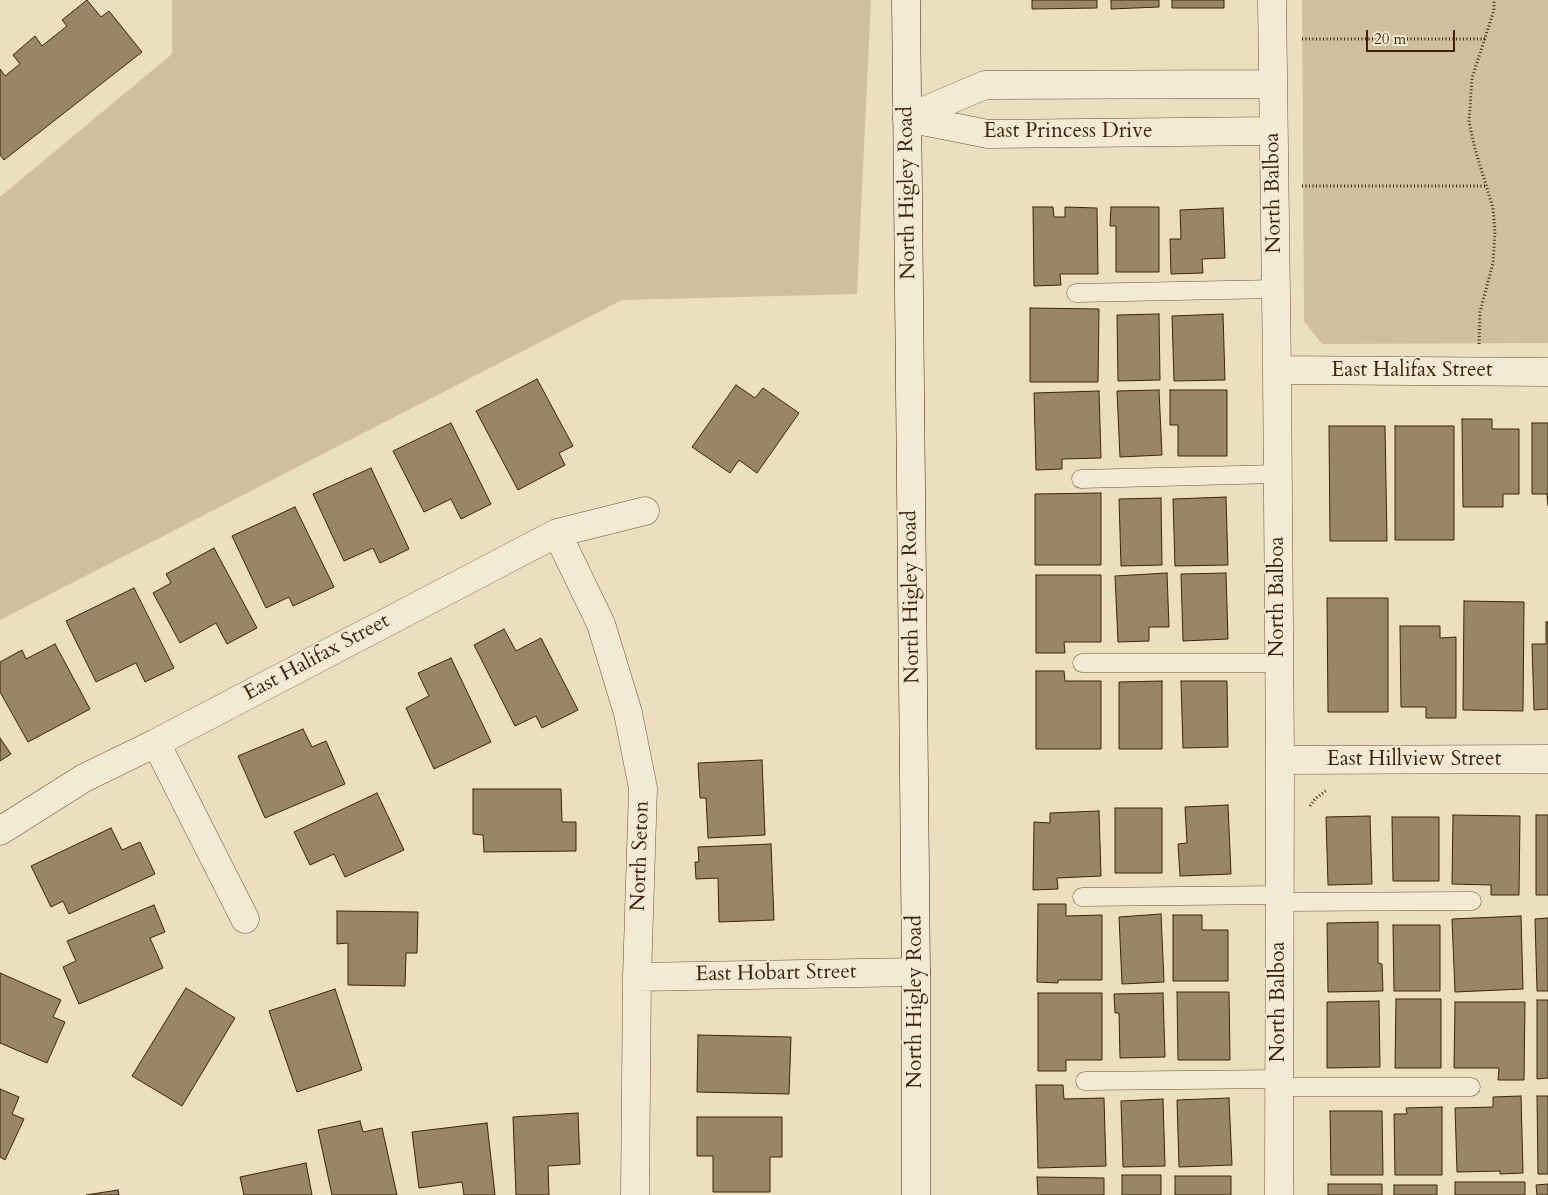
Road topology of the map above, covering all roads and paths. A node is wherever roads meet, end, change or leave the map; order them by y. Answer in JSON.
{"nodes":[{"id":1,"x":906,"y":0,"type":"edge"},
{"id":2,"x":1272,"y":0,"type":"edge"},
{"id":3,"x":1494,"y":0,"type":"edge"},
{"id":4,"x":1485,"y":39,"type":"junction"},
{"id":5,"x":1299,"y":40,"type":"dead end"},
{"id":6,"x":1273,"y":84,"type":"junction"},
{"id":7,"x":907,"y":118,"type":"junction"},
{"id":8,"x":1273,"y":131,"type":"junction"},
{"id":9,"x":1299,"y":186,"type":"dead end"},
{"id":10,"x":1486,"y":186,"type":"junction"},
{"id":11,"x":1276,"y":289,"type":"junction"},
{"id":12,"x":1076,"y":293,"type":"dead end"},
{"id":13,"x":1478,"y":347,"type":"dead end"},
{"id":14,"x":1277,"y":370,"type":"junction"},
{"id":15,"x":1548,"y":372,"type":"edge"},
{"id":16,"x":1278,"y":474,"type":"junction"},
{"id":17,"x":1081,"y":478,"type":"dead end"},
{"id":18,"x":645,"y":511,"type":"dead end"},
{"id":19,"x":556,"y":533,"type":"junction"},
{"id":20,"x":1082,"y":663,"type":"dead end"},
{"id":21,"x":1279,"y":664,"type":"junction"},
{"id":22,"x":156,"y":743,"type":"junction"},
{"id":23,"x":1548,"y":759,"type":"edge"},
{"id":24,"x":1280,"y":760,"type":"junction"},
{"id":25,"x":0,"y":831,"type":"edge"},
{"id":26,"x":1082,"y":897,"type":"dead end"},
{"id":27,"x":1279,"y":898,"type":"junction"},
{"id":28,"x":1472,"y":901,"type":"dead end"},
{"id":29,"x":245,"y":919,"type":"dead end"},
{"id":30,"x":916,"y":972,"type":"junction"},
{"id":31,"x":637,"y":977,"type":"junction"},
{"id":32,"x":1085,"y":1081,"type":"dead end"},
{"id":33,"x":1279,"y":1083,"type":"junction"},
{"id":34,"x":1471,"y":1087,"type":"dead end"},
{"id":35,"x":635,"y":1195,"type":"edge"},
{"id":36,"x":916,"y":1195,"type":"edge"},
{"id":37,"x":1279,"y":1195,"type":"edge"}],
"edges":[{"from":1,"to":7,"type":"street","name":"North Higley Road"},
{"from":2,"to":6,"type":"street","name":"North Balboa"},
{"from":3,"to":4,"type":"path"},
{"from":4,"to":5,"type":"path"},
{"from":4,"to":10,"type":"path"},
{"from":6,"to":7,"type":"street","name":"East Princess Drive"},
{"from":6,"to":8,"type":"street","name":"North Balboa"},
{"from":7,"to":8,"type":"street","name":"East Princess Drive"},
{"from":7,"to":30,"type":"street","name":"North Higley Road"},
{"from":8,"to":11,"type":"street","name":"North Balboa"},
{"from":9,"to":10,"type":"path"},
{"from":10,"to":13,"type":"path"},
{"from":11,"to":12,"type":"lane"},
{"from":11,"to":14,"type":"street","name":"North Balboa"},
{"from":14,"to":15,"type":"street","name":"East Halifax Street"},
{"from":14,"to":16,"type":"street","name":"North Balboa"},
{"from":16,"to":17,"type":"lane"},
{"from":16,"to":21,"type":"street","name":"North Balboa"},
{"from":18,"to":19,"type":"street","name":"East Halifax Street"},
{"from":19,"to":22,"type":"street","name":"East Halifax Street"},
{"from":19,"to":31,"type":"street","name":"North Seton"},
{"from":20,"to":21,"type":"lane"},
{"from":21,"to":24,"type":"street","name":"North Balboa"},
{"from":22,"to":25,"type":"street","name":"East Halifax Street"},
{"from":22,"to":29,"type":"street"},
{"from":23,"to":24,"type":"street","name":"East Hillview Street"},
{"from":24,"to":27,"type":"street","name":"North Balboa"},
{"from":26,"to":27,"type":"lane"},
{"from":27,"to":28,"type":"lane"},
{"from":27,"to":33,"type":"street","name":"North Balboa"},
{"from":30,"to":31,"type":"street","name":"East Hobart Street"},
{"from":30,"to":36,"type":"street","name":"North Higley Road"},
{"from":31,"to":35,"type":"street","name":"North Seton"},
{"from":32,"to":33,"type":"lane"},
{"from":33,"to":34,"type":"lane"},
{"from":33,"to":37,"type":"street","name":"North Balboa"}]}
